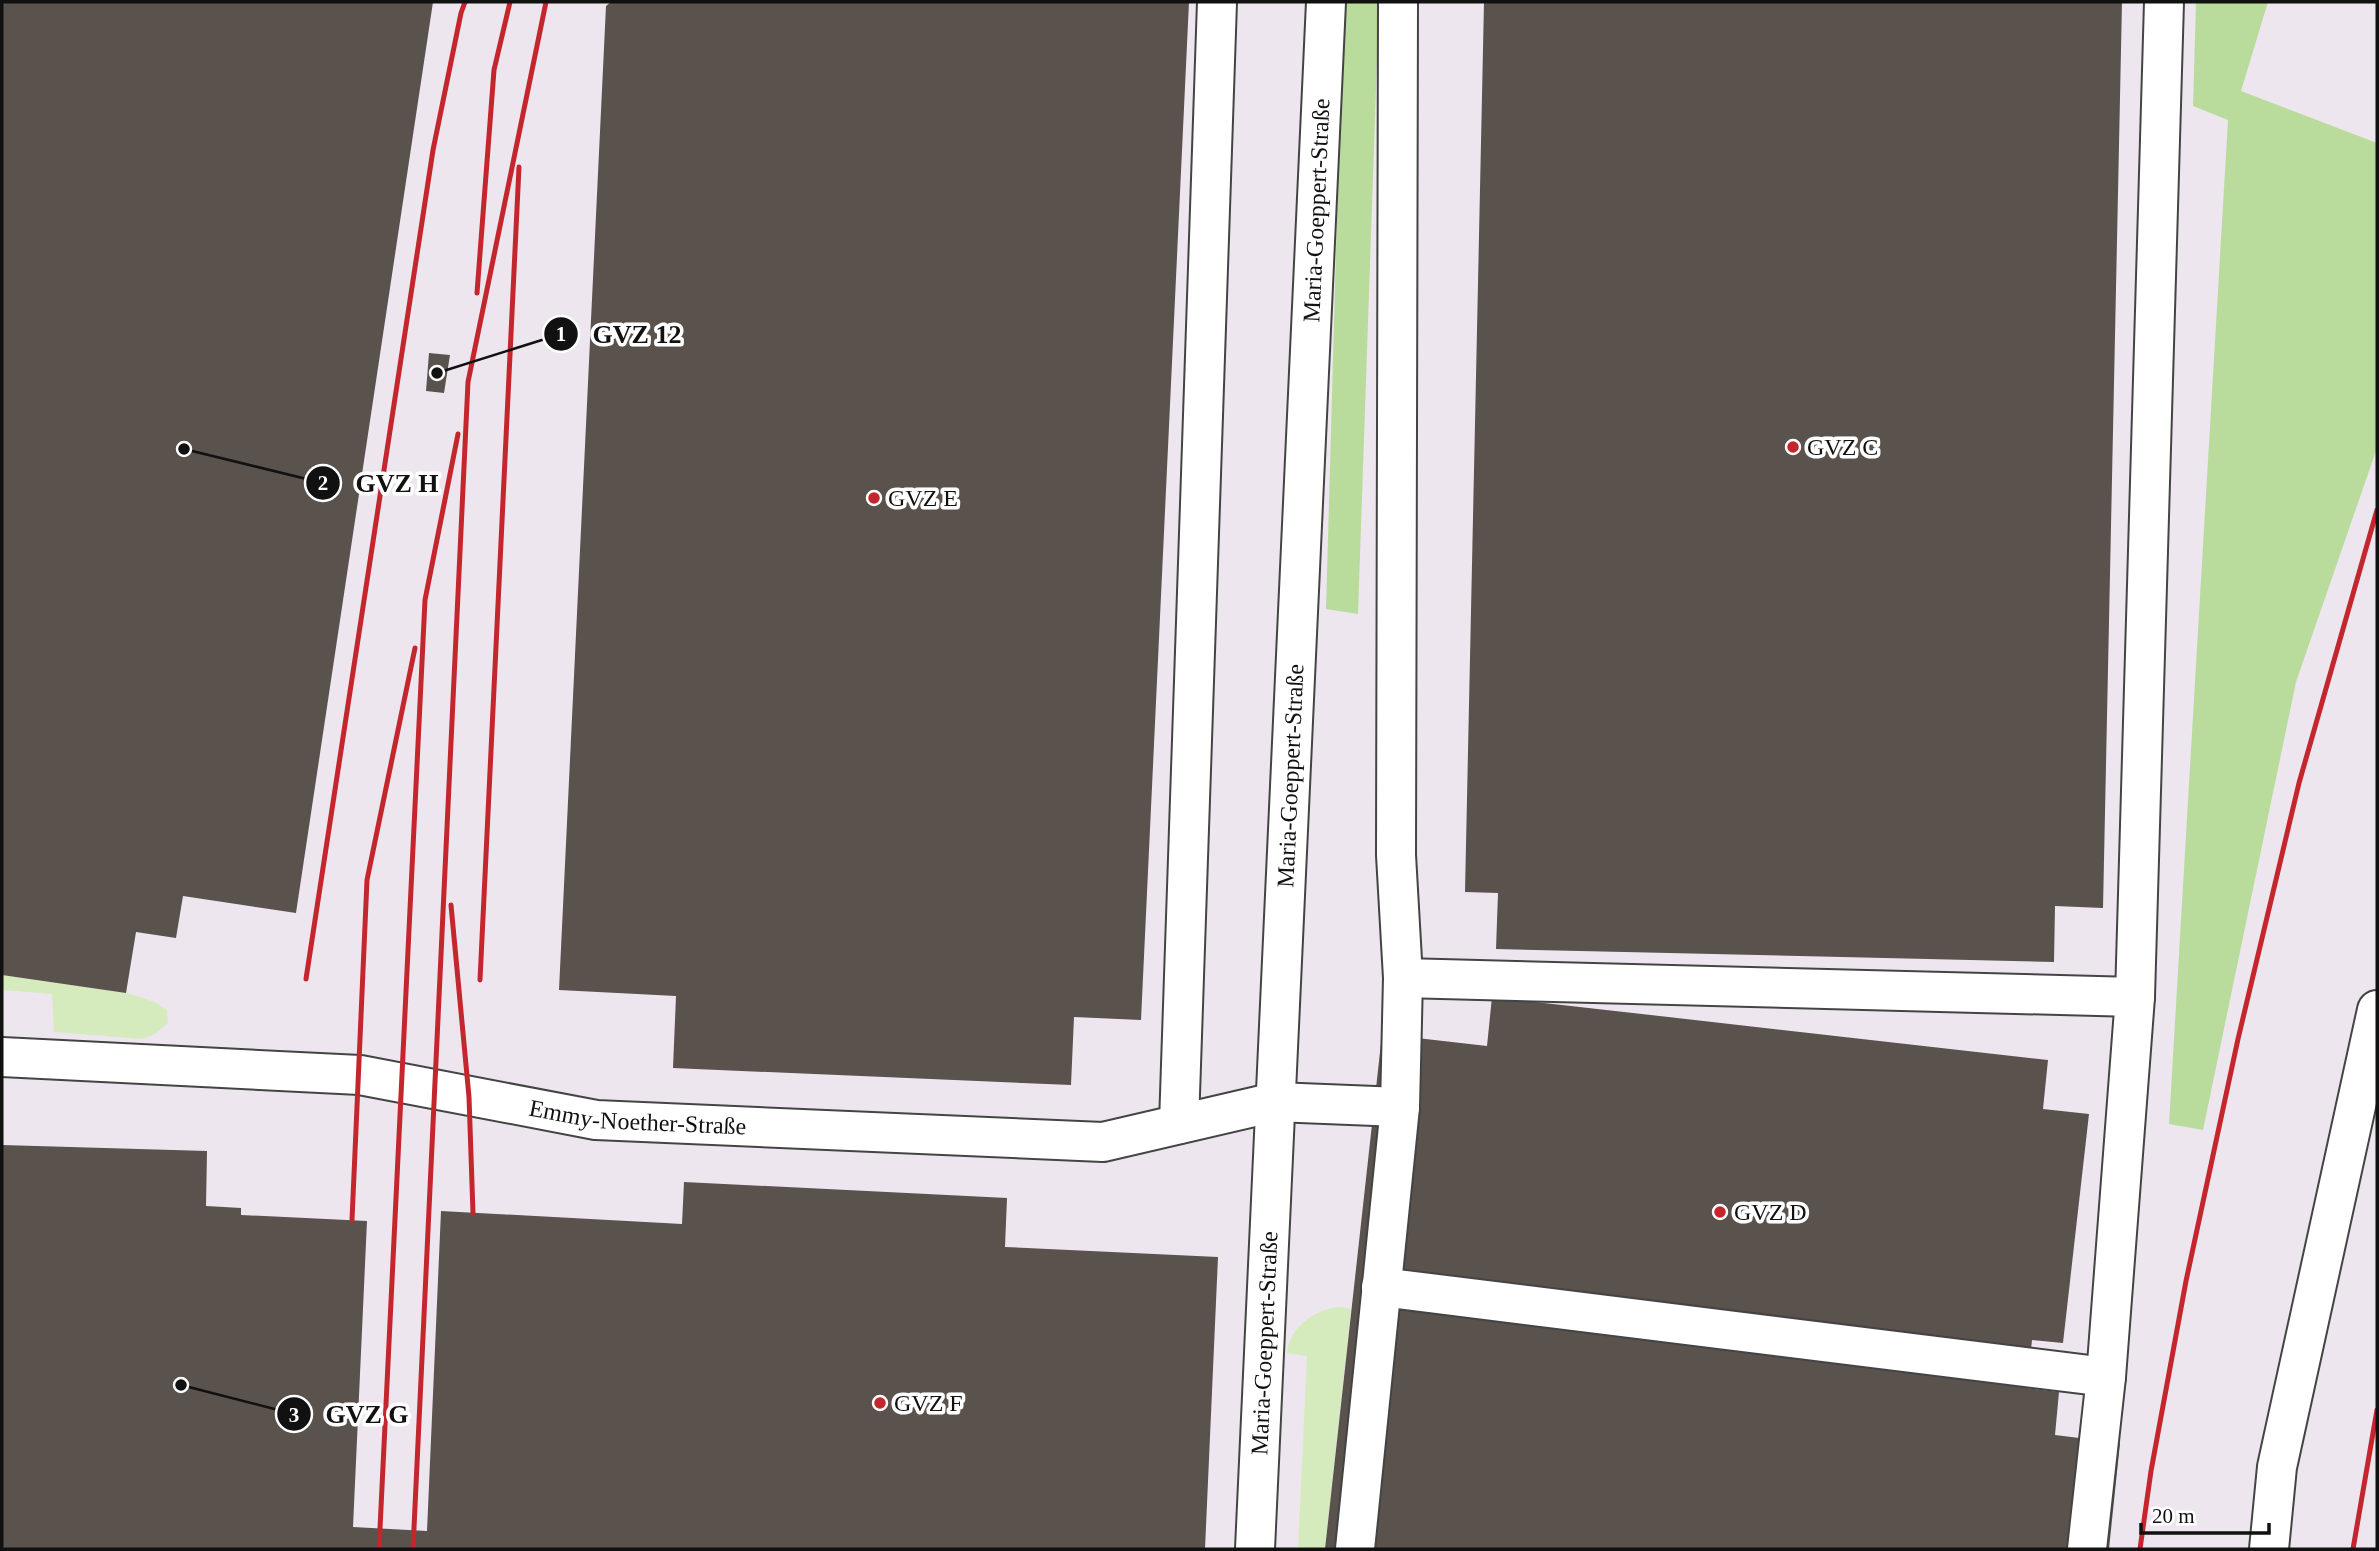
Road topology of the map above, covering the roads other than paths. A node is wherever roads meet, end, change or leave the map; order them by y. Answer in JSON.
{"nodes":[{"id":1,"x":1217,"y":2,"type":"edge"},
{"id":2,"x":1325,"y":2,"type":"edge"},
{"id":3,"x":1398,"y":2,"type":"edge"},
{"id":4,"x":2164,"y":2,"type":"edge"},
{"id":5,"x":1404,"y":978,"type":"junction"},
{"id":6,"x":2135,"y":997,"type":"junction"},
{"id":7,"x":2377,"y":1010,"type":"edge"},
{"id":8,"x":2,"y":1057,"type":"edge"},
{"id":9,"x":1275,"y":1102,"type":"junction"},
{"id":10,"x":1400,"y":1107,"type":"junction"},
{"id":11,"x":1179,"y":1124,"type":"junction"},
{"id":12,"x":1381,"y":1287,"type":"junction"},
{"id":13,"x":2106,"y":1377,"type":"junction"},
{"id":14,"x":1255,"y":1549,"type":"edge"},
{"id":15,"x":1355,"y":1549,"type":"edge"},
{"id":16,"x":2087,"y":1549,"type":"edge"},
{"id":17,"x":2269,"y":1549,"type":"edge"}],
"edges":[{"from":1,"to":11,"type":"lane"},
{"from":2,"to":9,"type":"lane","name":"Maria-Goeppert-Straße"},
{"from":3,"to":5,"type":"lane"},
{"from":4,"to":6,"type":"lane"},
{"from":5,"to":6,"type":"lane"},
{"from":5,"to":10,"type":"lane"},
{"from":6,"to":13,"type":"lane"},
{"from":7,"to":17,"type":"lane"},
{"from":8,"to":11,"type":"lane","name":"Emmy-Noether-Straße"},
{"from":9,"to":10,"type":"lane","name":"Emmy-Noether-Straße"},
{"from":9,"to":11,"type":"lane","name":"Emmy-Noether-Straße"},
{"from":9,"to":14,"type":"lane","name":"Maria-Goeppert-Straße"},
{"from":10,"to":12,"type":"lane"},
{"from":12,"to":13,"type":"lane"},
{"from":12,"to":15,"type":"lane"},
{"from":13,"to":16,"type":"lane"}]}
